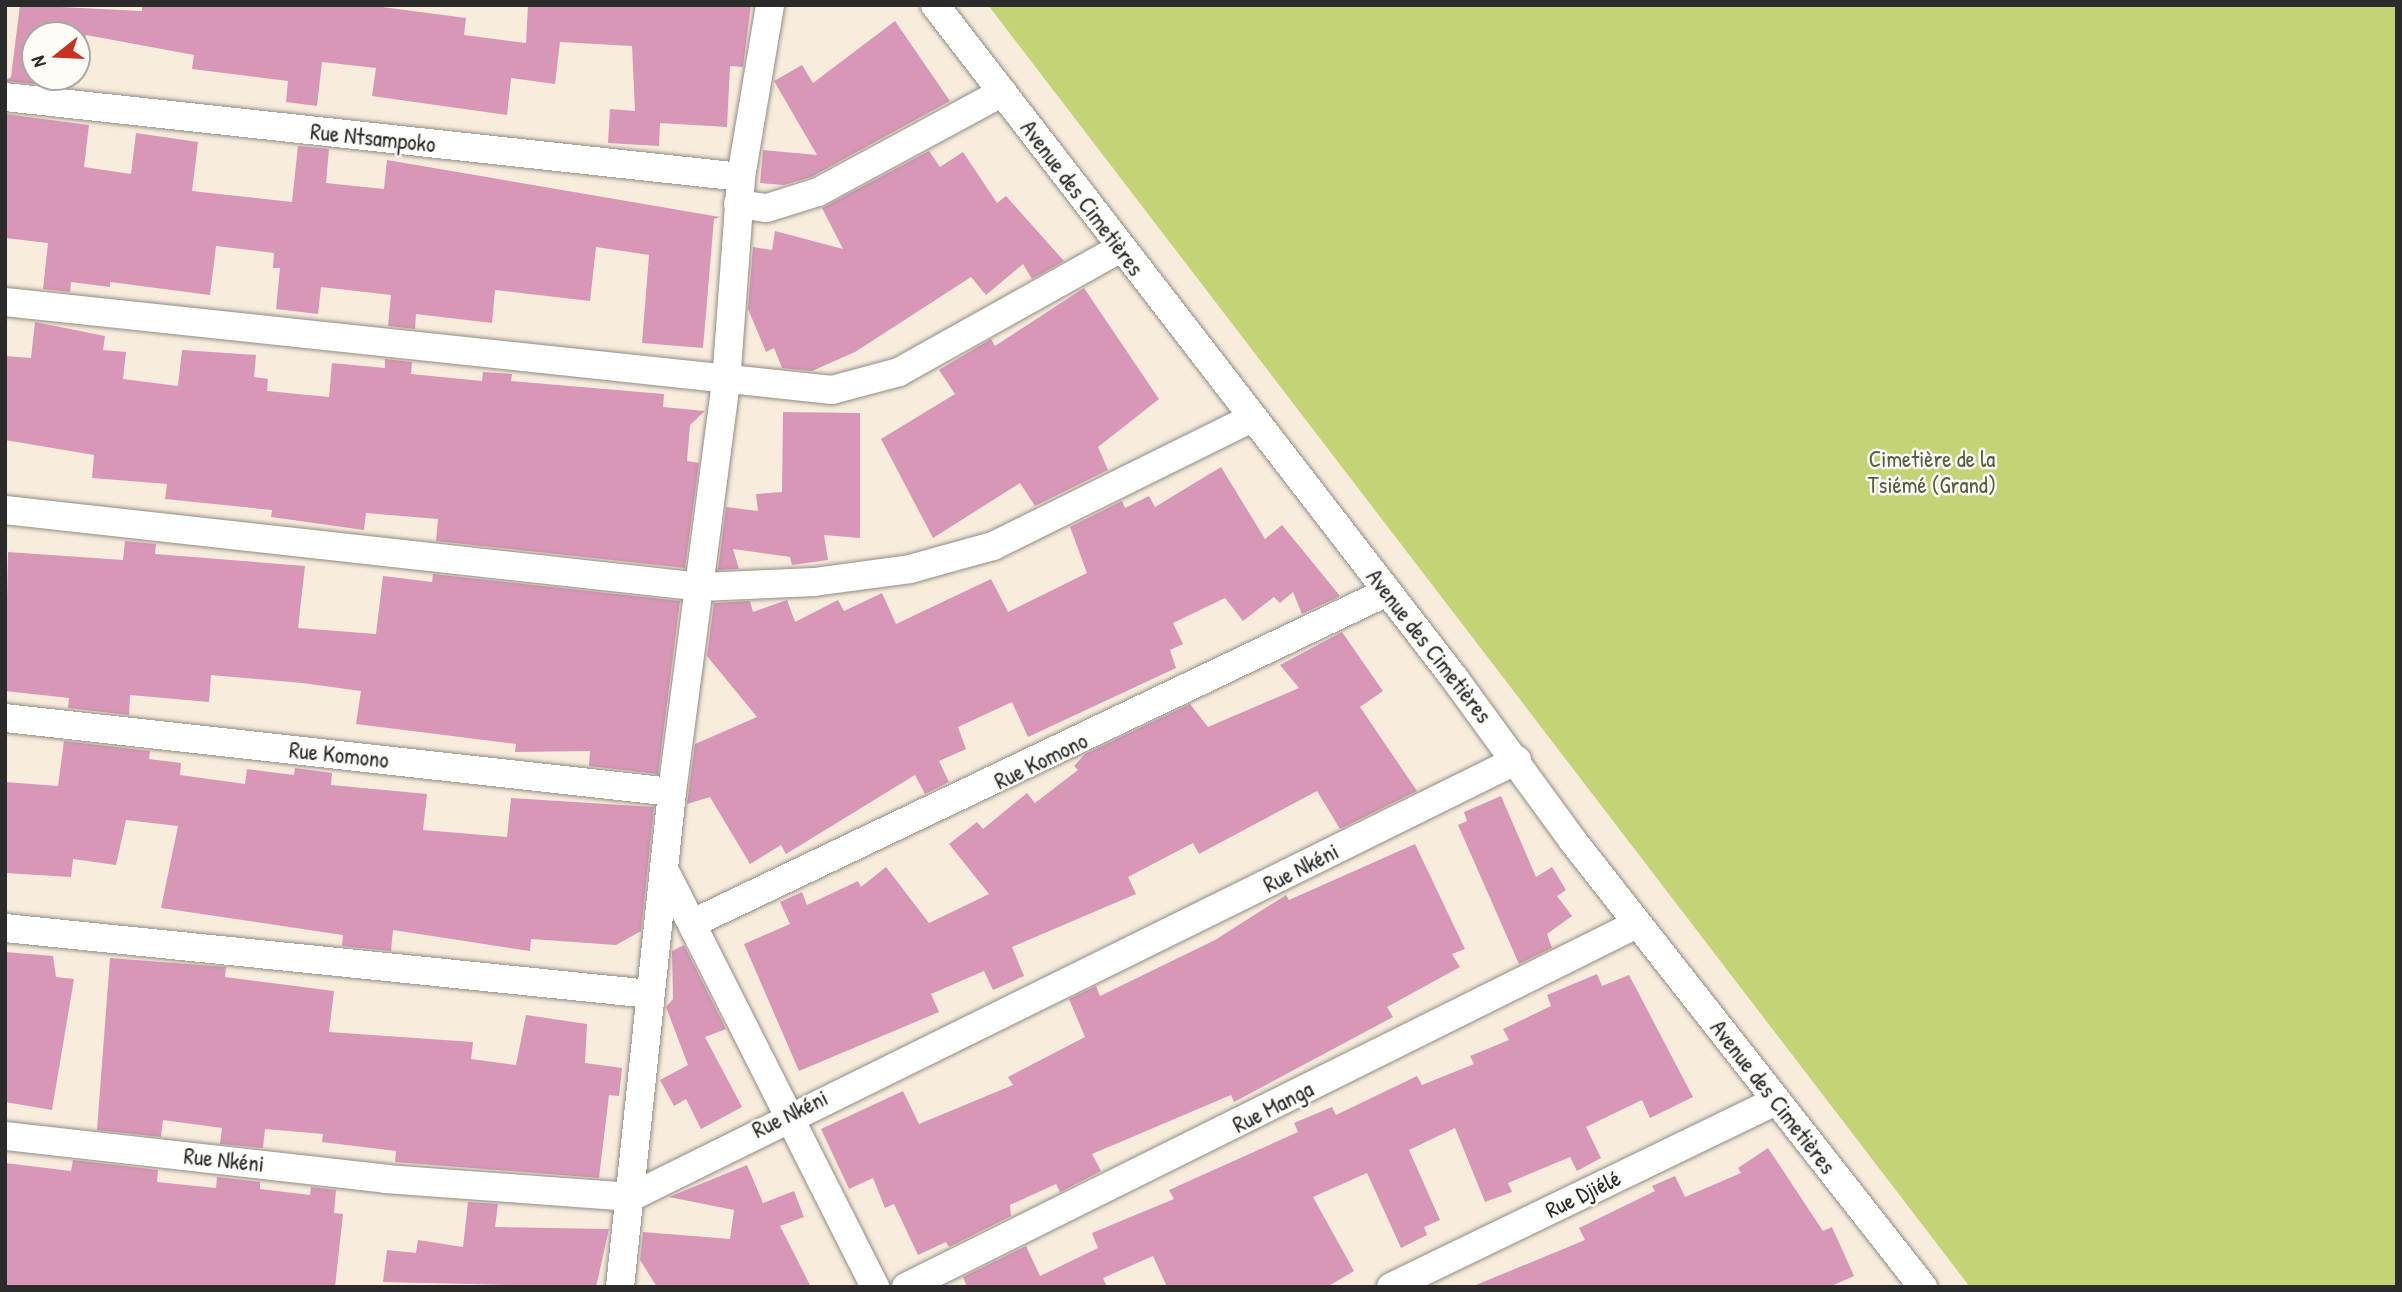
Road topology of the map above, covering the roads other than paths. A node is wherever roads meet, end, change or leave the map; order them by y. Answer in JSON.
{"nodes":[{"id":1,"x":770,"y":5,"type":"edge"},
{"id":2,"x":935,"y":5,"type":"edge"},
{"id":3,"x":1003,"y":92,"type":"junction"},
{"id":4,"x":5,"y":97,"type":"edge"},
{"id":5,"x":739,"y":191,"type":"junction"},
{"id":6,"x":1121,"y":248,"type":"junction"},
{"id":7,"x":5,"y":302,"type":"edge"},
{"id":8,"x":726,"y":383,"type":"junction"},
{"id":9,"x":1252,"y":418,"type":"junction"},
{"id":10,"x":5,"y":510,"type":"edge"},
{"id":11,"x":701,"y":587,"type":"junction"},
{"id":12,"x":1387,"y":592,"type":"junction"},
{"id":13,"x":5,"y":719,"type":"edge"},
{"id":14,"x":1517,"y":760,"type":"junction"},
{"id":15,"x":672,"y":792,"type":"junction"},
{"id":16,"x":667,"y":875,"type":"junction"},
{"id":17,"x":693,"y":923,"type":"junction"},
{"id":18,"x":1637,"y":924,"type":"junction"},
{"id":19,"x":5,"y":929,"type":"edge"},
{"id":20,"x":650,"y":994,"type":"junction"},
{"id":21,"x":1775,"y":1101,"type":"junction"},
{"id":22,"x":791,"y":1113,"type":"junction"},
{"id":23,"x":5,"y":1136,"type":"edge"},
{"id":24,"x":631,"y":1197,"type":"junction"},
{"id":25,"x":1914,"y":1284,"type":"edge"},
{"id":26,"x":620,"y":1287,"type":"edge"},
{"id":27,"x":875,"y":1287,"type":"edge"},
{"id":28,"x":906,"y":1287,"type":"edge"},
{"id":29,"x":1391,"y":1287,"type":"edge"}],
"edges":[{"from":1,"to":5,"type":"street"},
{"from":2,"to":3,"type":"street","name":"Avenue des Cimetières"},
{"from":3,"to":5,"type":"street","name":"Rue Ntsampoko"},
{"from":3,"to":6,"type":"street","name":"Avenue des Cimetières"},
{"from":4,"to":5,"type":"street","name":"Rue Ntsampoko"},
{"from":5,"to":8,"type":"street"},
{"from":6,"to":8,"type":"street"},
{"from":6,"to":9,"type":"street","name":"Avenue des Cimetières"},
{"from":7,"to":8,"type":"street"},
{"from":8,"to":11,"type":"street"},
{"from":9,"to":11,"type":"street"},
{"from":9,"to":12,"type":"street","name":"Avenue des Cimetières"},
{"from":10,"to":11,"type":"street"},
{"from":11,"to":15,"type":"street"},
{"from":12,"to":14,"type":"street","name":"Avenue des Cimetières"},
{"from":12,"to":17,"type":"street","name":"Rue Komono"},
{"from":13,"to":15,"type":"street","name":"Rue Komono"},
{"from":14,"to":18,"type":"street","name":"Avenue des Cimetières"},
{"from":14,"to":22,"type":"street","name":"Rue Nkéni"},
{"from":15,"to":16,"type":"street"},
{"from":16,"to":17,"type":"street"},
{"from":16,"to":20,"type":"street"},
{"from":17,"to":22,"type":"street"},
{"from":18,"to":21,"type":"street","name":"Avenue des Cimetières"},
{"from":18,"to":28,"type":"street","name":"Rue Manga"},
{"from":19,"to":20,"type":"street"},
{"from":20,"to":24,"type":"street"},
{"from":21,"to":25,"type":"street","name":"Avenue des Cimetières"},
{"from":21,"to":29,"type":"street","name":"Rue Djiélé"},
{"from":22,"to":24,"type":"street","name":"Rue Nkéni"},
{"from":22,"to":27,"type":"street"},
{"from":23,"to":24,"type":"street","name":"Rue Nkéni"},
{"from":24,"to":26,"type":"street"}]}
